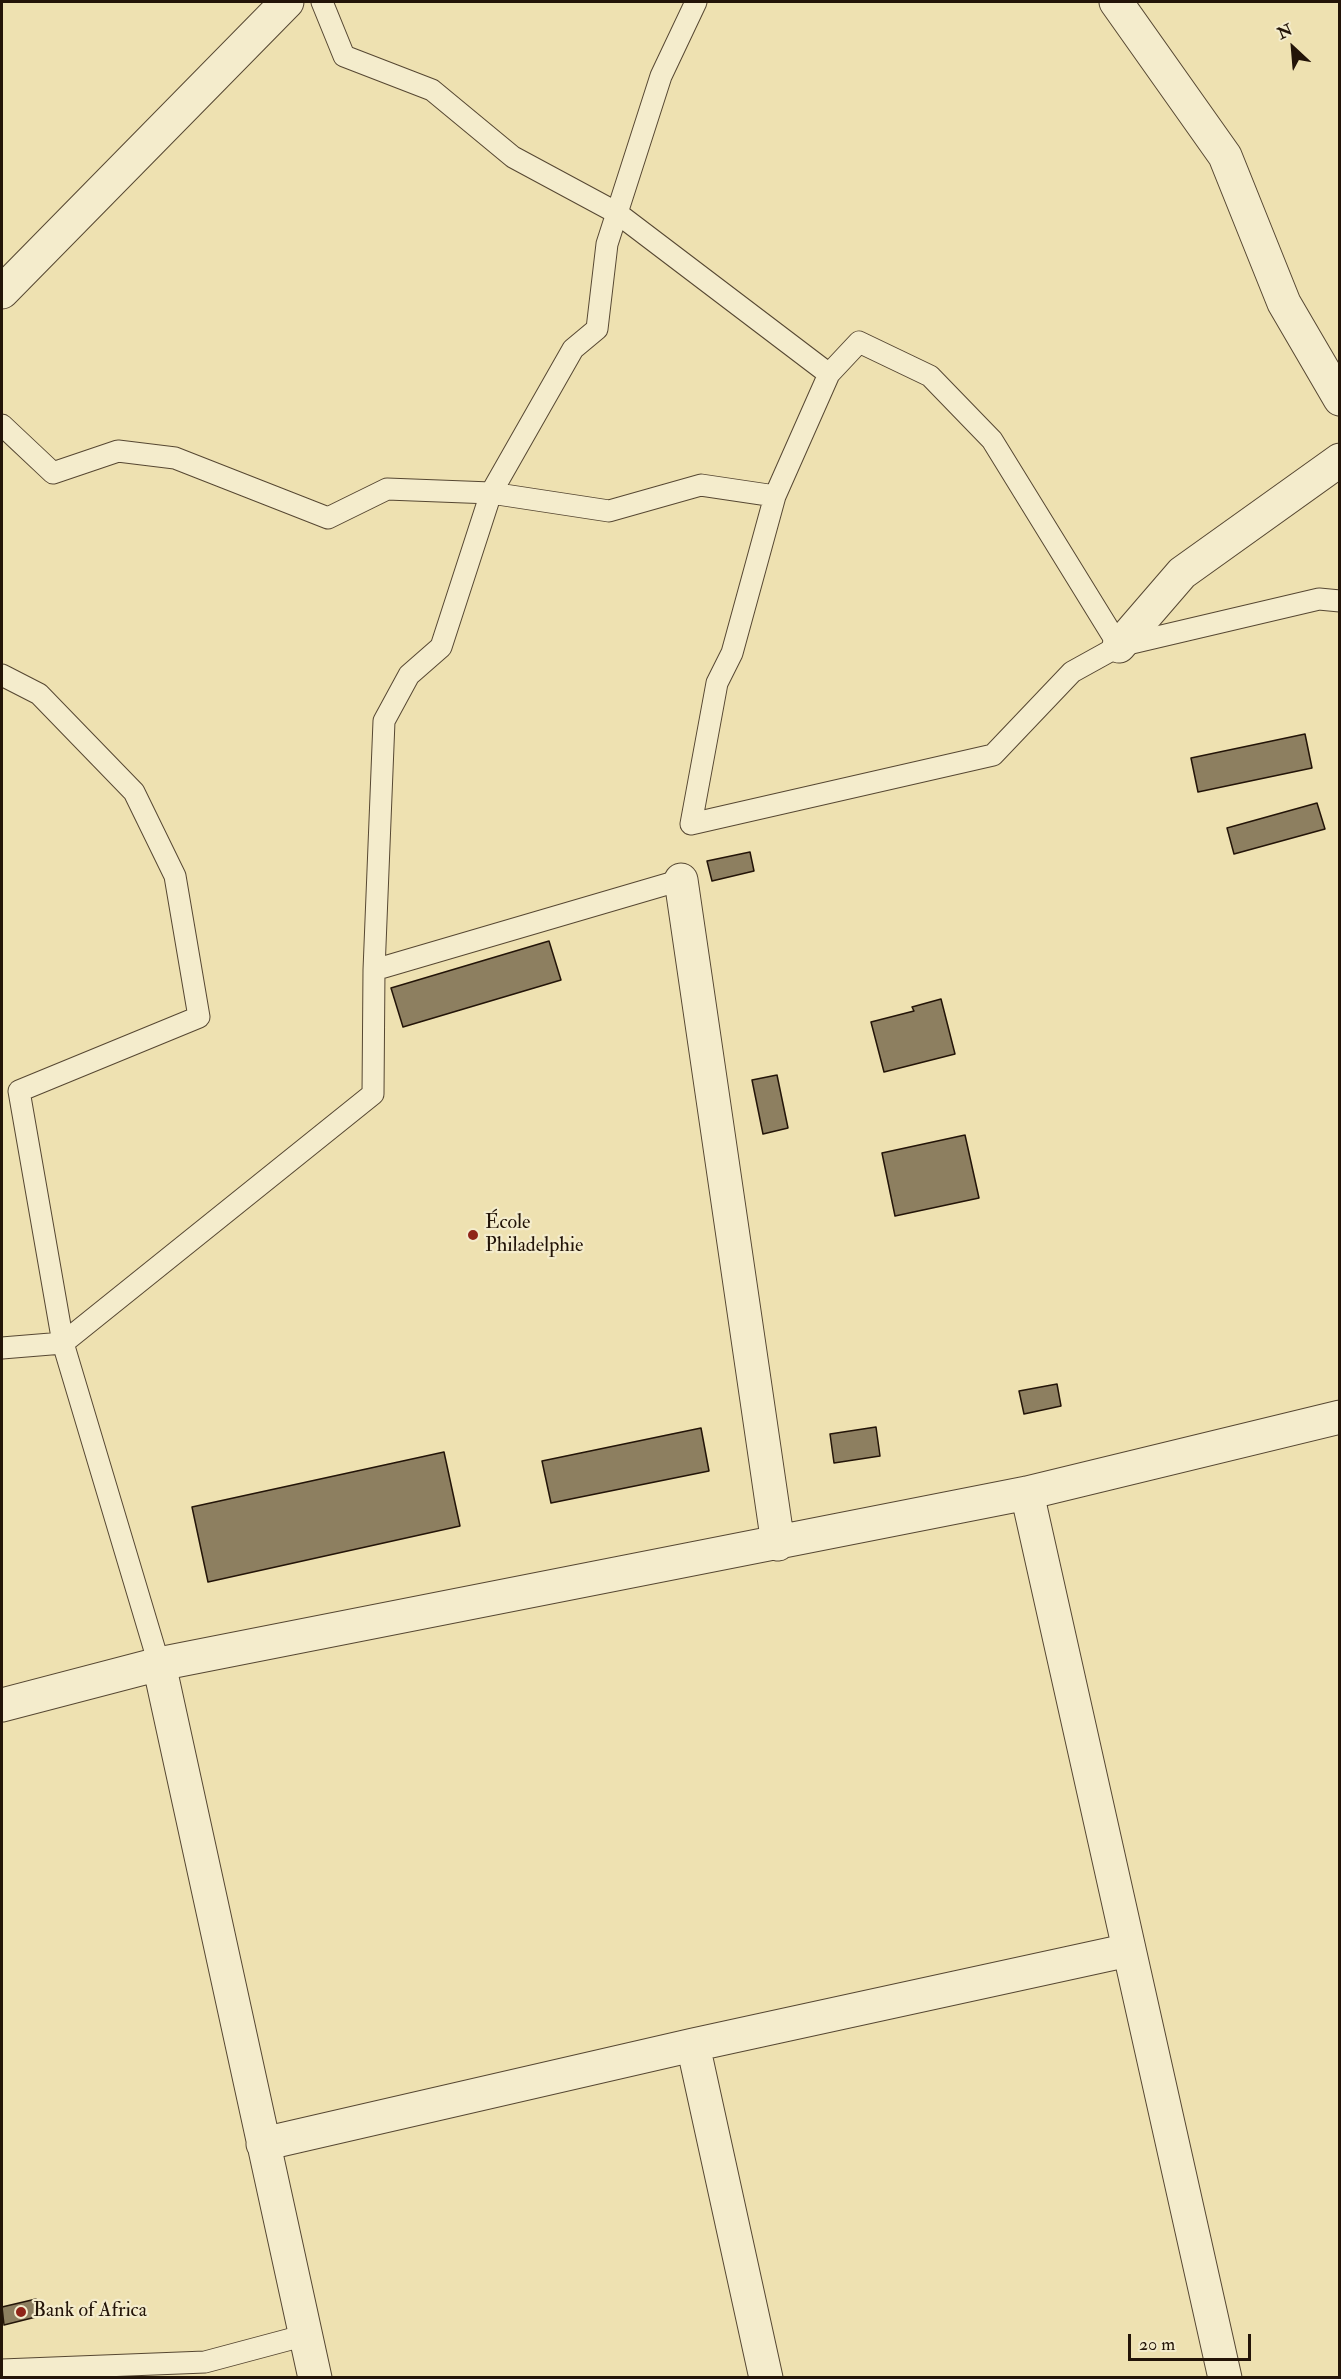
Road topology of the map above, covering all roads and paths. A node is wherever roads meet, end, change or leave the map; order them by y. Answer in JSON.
{"nodes":[{"id":1,"x":287,"y":2,"type":"edge"},
{"id":2,"x":322,"y":2,"type":"edge"},
{"id":3,"x":696,"y":2,"type":"edge"},
{"id":4,"x":1116,"y":2,"type":"edge"},
{"id":5,"x":617,"y":213,"type":"junction"},
{"id":6,"x":2,"y":292,"type":"edge"},
{"id":7,"x":829,"y":374,"type":"junction"},
{"id":8,"x":1340,"y":399,"type":"edge"},
{"id":9,"x":2,"y":425,"type":"edge"},
{"id":10,"x":1340,"y":460,"type":"edge"},
{"id":11,"x":491,"y":493,"type":"junction"},
{"id":12,"x":775,"y":496,"type":"junction"},
{"id":13,"x":1340,"y":601,"type":"edge"},
{"id":14,"x":1119,"y":646,"type":"junction"},
{"id":15,"x":2,"y":675,"type":"edge"},
{"id":16,"x":681,"y":880,"type":"joint"},
{"id":17,"x":374,"y":970,"type":"junction"},
{"id":18,"x":10,"y":1085,"type":"edge"},
{"id":19,"x":63,"y":1343,"type":"junction"},
{"id":20,"x":2,"y":1348,"type":"edge"},
{"id":21,"x":1340,"y":1417,"type":"edge"},
{"id":22,"x":1027,"y":1493,"type":"junction"},
{"id":23,"x":778,"y":1544,"type":"junction"},
{"id":24,"x":159,"y":1665,"type":"junction"},
{"id":25,"x":2,"y":1705,"type":"edge"},
{"id":26,"x":1129,"y":1950,"type":"junction"},
{"id":27,"x":693,"y":2045,"type":"junction"},
{"id":28,"x":263,"y":2144,"type":"junction"},
{"id":29,"x":306,"y":2335,"type":"junction"},
{"id":30,"x":2,"y":2370,"type":"edge"},
{"id":31,"x":315,"y":2378,"type":"edge"},
{"id":32,"x":766,"y":2378,"type":"edge"},
{"id":33,"x":1225,"y":2378,"type":"edge"}],
"edges":[{"from":1,"to":6,"type":"street"},
{"from":2,"to":5,"type":"lane"},
{"from":3,"to":5,"type":"lane"},
{"from":4,"to":8,"type":"street"},
{"from":5,"to":7,"type":"lane"},
{"from":5,"to":11,"type":"lane"},
{"from":7,"to":12,"type":"lane"},
{"from":7,"to":14,"type":"lane"},
{"from":9,"to":11,"type":"lane"},
{"from":10,"to":14,"type":"street"},
{"from":11,"to":12,"type":"lane"},
{"from":11,"to":17,"type":"lane"},
{"from":12,"to":14,"type":"lane"},
{"from":13,"to":14,"type":"lane"},
{"from":15,"to":18,"type":"lane"},
{"from":16,"to":17,"type":"lane"},
{"from":16,"to":23,"type":"street"},
{"from":17,"to":19,"type":"lane"},
{"from":18,"to":19,"type":"lane"},
{"from":19,"to":20,"type":"lane"},
{"from":19,"to":24,"type":"lane"},
{"from":21,"to":22,"type":"street"},
{"from":22,"to":23,"type":"street"},
{"from":22,"to":26,"type":"street"},
{"from":23,"to":24,"type":"street"},
{"from":24,"to":25,"type":"street"},
{"from":24,"to":28,"type":"street"},
{"from":26,"to":27,"type":"street"},
{"from":26,"to":33,"type":"street"},
{"from":27,"to":28,"type":"street"},
{"from":27,"to":32,"type":"street"},
{"from":28,"to":29,"type":"street"},
{"from":29,"to":30,"type":"lane"},
{"from":29,"to":31,"type":"street"}]}
